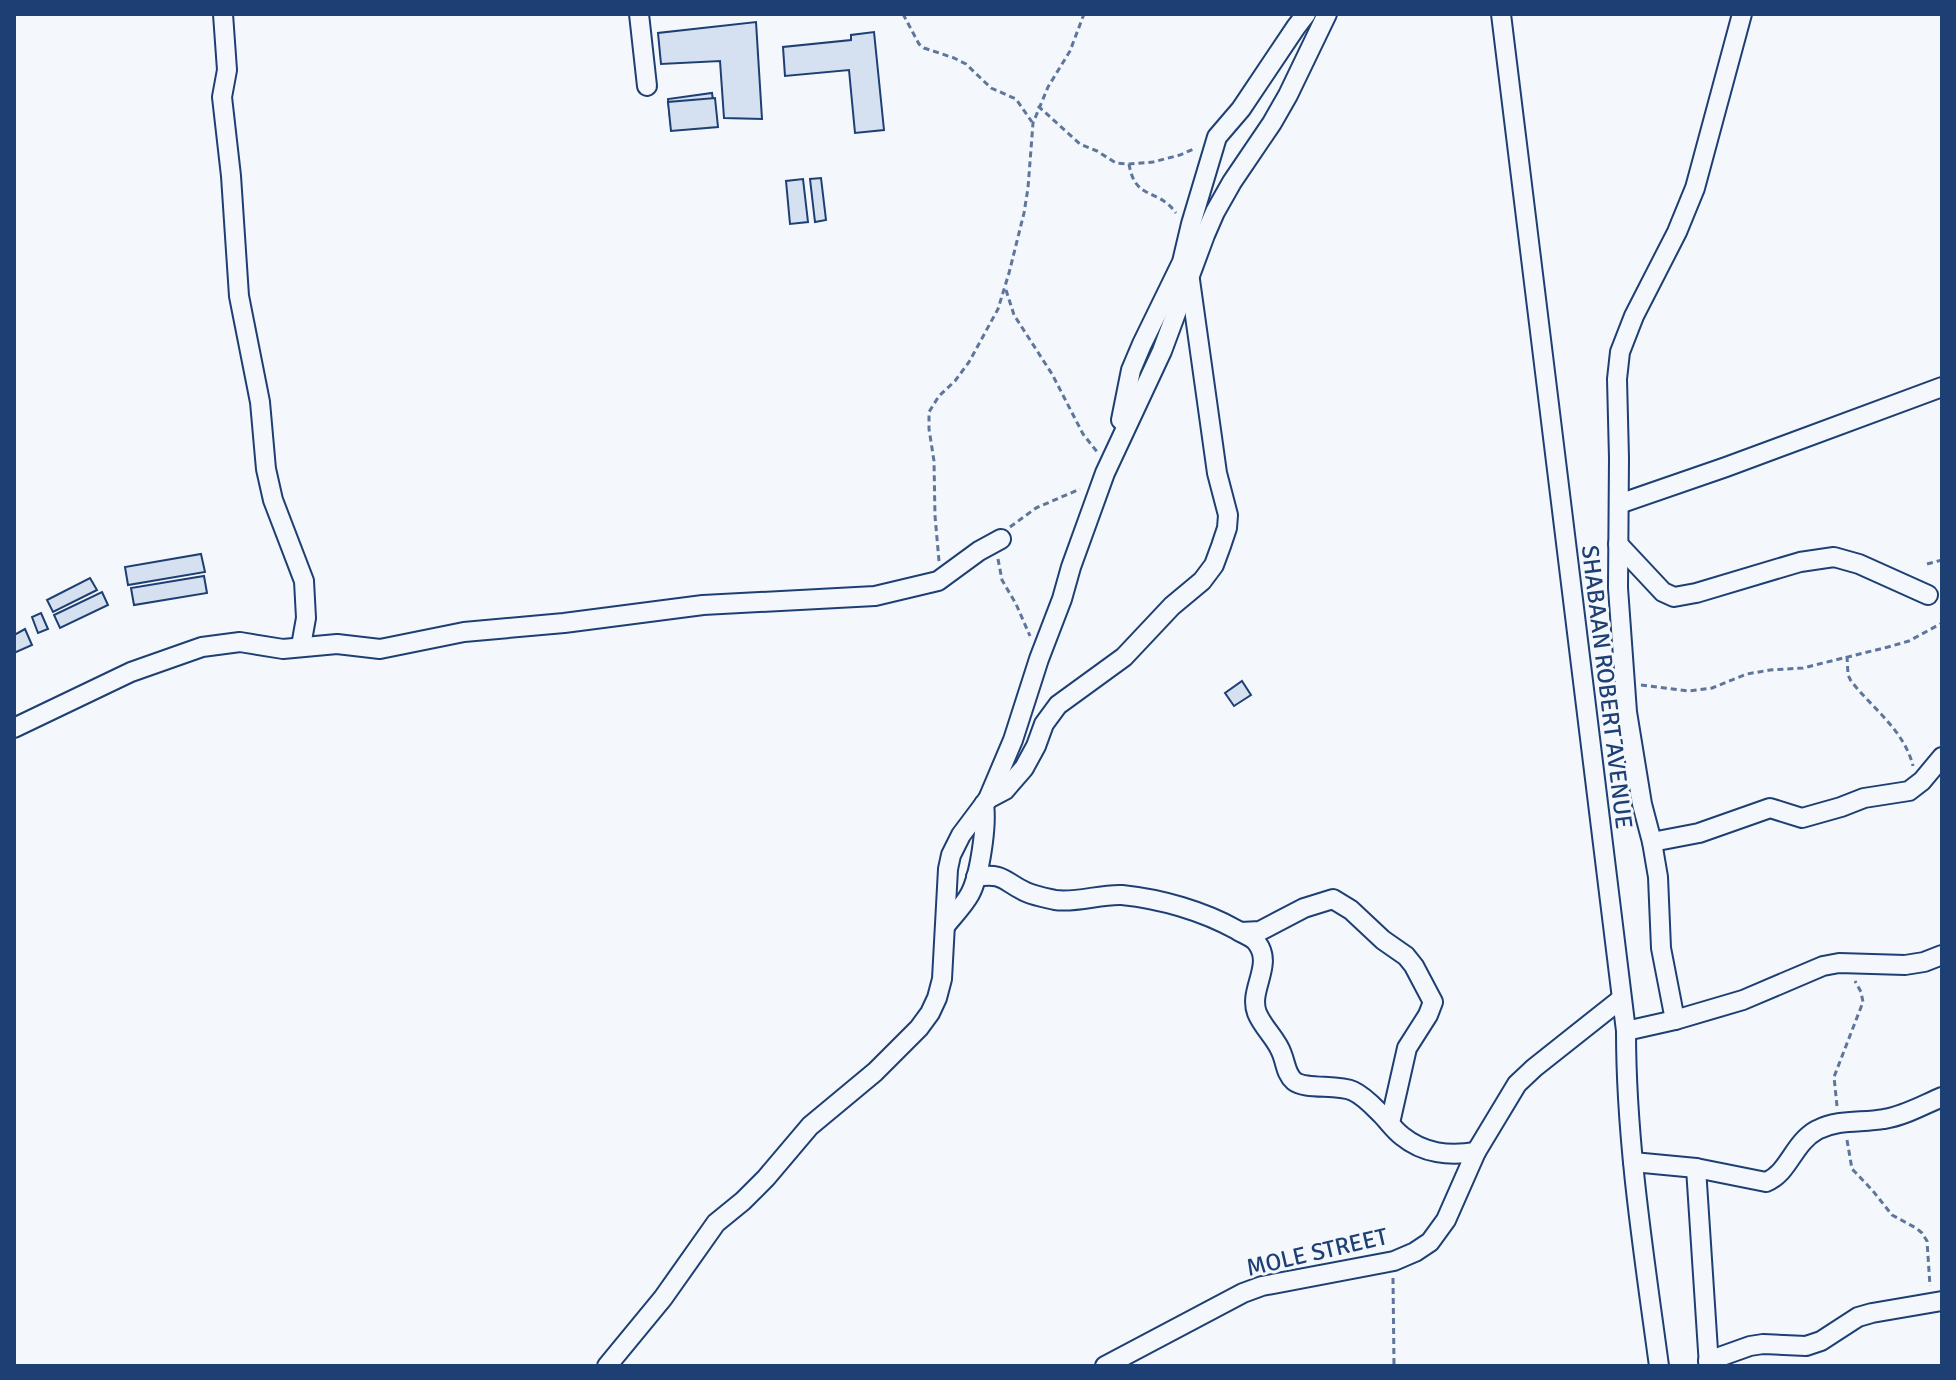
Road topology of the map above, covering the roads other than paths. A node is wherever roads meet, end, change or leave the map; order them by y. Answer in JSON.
{"nodes":[{"id":1,"x":223,"y":14,"type":"edge"},
{"id":2,"x":639,"y":14,"type":"edge"},
{"id":3,"x":1306,"y":14,"type":"edge"},
{"id":4,"x":1327,"y":14,"type":"edge"},
{"id":5,"x":1501,"y":14,"type":"edge"},
{"id":6,"x":1742,"y":14,"type":"edge"},
{"id":7,"x":647,"y":86,"type":"dead end"},
{"id":8,"x":1189,"y":278,"type":"junction"},
{"id":9,"x":1942,"y":387,"type":"edge"},
{"id":10,"x":1109,"y":464,"type":"junction"},
{"id":11,"x":1619,"y":504,"type":"junction"},
{"id":12,"x":1001,"y":539,"type":"road end"},
{"id":13,"x":1618,"y":544,"type":"junction"},
{"id":14,"x":1928,"y":595,"type":"dead end"},
{"id":15,"x":301,"y":646,"type":"junction"},
{"id":16,"x":14,"y":728,"type":"edge"},
{"id":17,"x":1942,"y":757,"type":"edge"},
{"id":18,"x":986,"y":802,"type":"junction"},
{"id":19,"x":1652,"y":842,"type":"junction"},
{"id":20,"x":976,"y":877,"type":"junction"},
{"id":21,"x":946,"y":925,"type":"junction"},
{"id":22,"x":1240,"y":932,"type":"junction"},
{"id":23,"x":1942,"y":955,"type":"edge"},
{"id":24,"x":1621,"y":999,"type":"junction"},
{"id":25,"x":1675,"y":1020,"type":"junction"},
{"id":26,"x":1626,"y":1031,"type":"junction"},
{"id":27,"x":1942,"y":1097,"type":"edge"},
{"id":28,"x":1390,"y":1123,"type":"junction"},
{"id":29,"x":1476,"y":1152,"type":"junction"},
{"id":30,"x":1633,"y":1162,"type":"junction"},
{"id":31,"x":1696,"y":1168,"type":"junction"},
{"id":32,"x":1937,"y":1301,"type":"edge"},
{"id":33,"x":1708,"y":1364,"type":"edge"},
{"id":34,"x":607,"y":1366,"type":"edge"},
{"id":35,"x":1105,"y":1366,"type":"edge"},
{"id":36,"x":1659,"y":1366,"type":"edge"}],
"edges":[{"from":1,"to":15,"type":"street"},
{"from":2,"to":7,"type":"street"},
{"from":3,"to":10,"type":"street"},
{"from":4,"to":8,"type":"street"},
{"from":5,"to":24,"type":"street","name":"SHABAAN ROBERT AVENUE"},
{"from":6,"to":11,"type":"street"},
{"from":8,"to":10,"type":"street"},
{"from":8,"to":18,"type":"street"},
{"from":9,"to":11,"type":"street"},
{"from":10,"to":18,"type":"street"},
{"from":11,"to":13,"type":"street"},
{"from":12,"to":15,"type":"street"},
{"from":13,"to":14,"type":"street"},
{"from":13,"to":19,"type":"street"},
{"from":15,"to":16,"type":"street"},
{"from":17,"to":19,"type":"street"},
{"from":18,"to":20,"type":"street"},
{"from":18,"to":21,"type":"street"},
{"from":19,"to":25,"type":"street"},
{"from":20,"to":21,"type":"street"},
{"from":20,"to":22,"type":"street"},
{"from":21,"to":34,"type":"street"},
{"from":22,"to":28,"type":"street"},
{"from":22,"to":28,"type":"street"},
{"from":23,"to":25,"type":"street"},
{"from":24,"to":26,"type":"street","name":"SHABAAN ROBERT AVENUE"},
{"from":24,"to":29,"type":"street","name":"MOLE STREET"},
{"from":25,"to":26,"type":"street"},
{"from":26,"to":30,"type":"street","name":"SHABAAN ROBERT AVENUE"},
{"from":27,"to":31,"type":"street"},
{"from":28,"to":29,"type":"street"},
{"from":29,"to":35,"type":"street","name":"MOLE STREET"},
{"from":30,"to":31,"type":"street"},
{"from":30,"to":36,"type":"street","name":"SHABAAN ROBERT AVENUE"},
{"from":31,"to":33,"type":"street"},
{"from":32,"to":33,"type":"street"}]}
